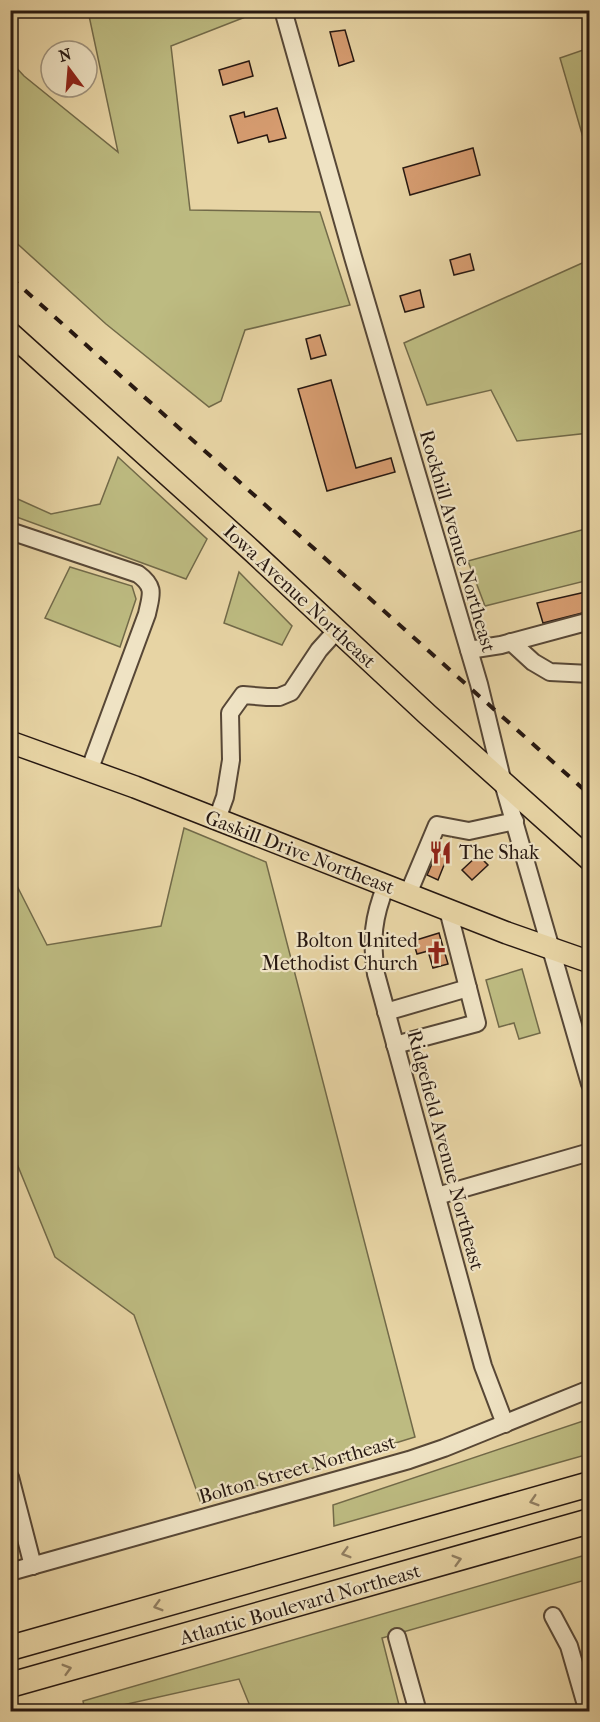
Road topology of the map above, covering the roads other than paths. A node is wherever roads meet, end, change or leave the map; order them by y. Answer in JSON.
{"nodes":[{"id":1,"x":283,"y":10,"type":"edge"},
{"id":2,"x":10,"y":333,"type":"edge"},
{"id":3,"x":10,"y":531,"type":"edge"},
{"id":4,"x":590,"y":621,"type":"edge"},
{"id":5,"x":337,"y":630,"type":"junction"},
{"id":6,"x":511,"y":642,"type":"junction"},
{"id":7,"x":469,"y":650,"type":"junction"},
{"id":8,"x":590,"y":674,"type":"edge"},
{"id":9,"x":10,"y":742,"type":"edge"},
{"id":10,"x":89,"y":771,"type":"junction"},
{"id":11,"x":503,"y":783,"type":"junction"},
{"id":12,"x":217,"y":819,"type":"junction"},
{"id":13,"x":514,"y":820,"type":"junction"},
{"id":14,"x":590,"y":860,"type":"edge"},
{"id":15,"x":386,"y":885,"type":"junction"},
{"id":16,"x":408,"y":894,"type":"junction"},
{"id":17,"x":448,"y":910,"type":"junction"},
{"id":18,"x":550,"y":949,"type":"junction"},
{"id":19,"x":590,"y":962,"type":"edge"},
{"id":20,"x":468,"y":988,"type":"junction"},
{"id":21,"x":386,"y":1012,"type":"junction"},
{"id":22,"x":395,"y":1045,"type":"junction"},
{"id":23,"x":590,"y":1084,"type":"edge"},
{"id":24,"x":590,"y":1152,"type":"edge"},
{"id":25,"x":437,"y":1196,"type":"junction"},
{"id":26,"x":590,"y":1389,"type":"edge"},
{"id":27,"x":505,"y":1424,"type":"junction"},
{"id":28,"x":10,"y":1477,"type":"edge"},
{"id":29,"x":590,"y":1484,"type":"edge"},
{"id":30,"x":590,"y":1521,"type":"edge"},
{"id":31,"x":33,"y":1566,"type":"junction"},
{"id":32,"x":10,"y":1572,"type":"edge"},
{"id":33,"x":553,"y":1616,"type":"dead end"},
{"id":34,"x":397,"y":1636,"type":"dead end"},
{"id":35,"x":10,"y":1647,"type":"edge"},
{"id":36,"x":10,"y":1685,"type":"edge"},
{"id":37,"x":418,"y":1712,"type":"edge"},
{"id":38,"x":588,"y":1712,"type":"edge"}],
"edges":[{"from":1,"to":7,"type":"street","name":"Rockhill Avenue Northeast"},
{"from":2,"to":5,"type":"main road","name":"Iowa Avenue Northeast"},
{"from":3,"to":10,"type":"street"},
{"from":4,"to":6,"type":"street"},
{"from":5,"to":11,"type":"main road","name":"Iowa Avenue Northeast"},
{"from":5,"to":12,"type":"street"},
{"from":6,"to":7,"type":"street"},
{"from":6,"to":8,"type":"street"},
{"from":7,"to":11,"type":"street","name":"Rockhill Avenue Northeast"},
{"from":9,"to":10,"type":"main road","name":"Gaskill Drive Northeast"},
{"from":10,"to":12,"type":"main road","name":"Gaskill Drive Northeast"},
{"from":11,"to":13,"type":"street","name":"Rockhill Avenue Northeast"},
{"from":11,"to":14,"type":"main road","name":"Iowa Avenue Northeast"},
{"from":12,"to":15,"type":"main road","name":"Gaskill Drive Northeast"},
{"from":13,"to":16,"type":"street"},
{"from":13,"to":18,"type":"street","name":"Rockhill Avenue Northeast"},
{"from":15,"to":16,"type":"main road","name":"Gaskill Drive Northeast"},
{"from":15,"to":21,"type":"street","name":"Ridgefield Avenue Northeast"},
{"from":16,"to":17,"type":"main road","name":"Gaskill Drive Northeast"},
{"from":17,"to":18,"type":"main road","name":"Gaskill Drive Northeast"},
{"from":17,"to":20,"type":"street"},
{"from":18,"to":19,"type":"main road","name":"Gaskill Drive Northeast"},
{"from":18,"to":23,"type":"street","name":"Rockhill Avenue Northeast"},
{"from":20,"to":21,"type":"street"},
{"from":20,"to":22,"type":"street"},
{"from":21,"to":22,"type":"street","name":"Ridgefield Avenue Northeast"},
{"from":22,"to":25,"type":"street","name":"Ridgefield Avenue Northeast"},
{"from":24,"to":25,"type":"street"},
{"from":25,"to":27,"type":"street","name":"Ridgefield Avenue Northeast"},
{"from":26,"to":27,"type":"street","name":"Bolton Street Northeast"},
{"from":27,"to":31,"type":"street","name":"Bolton Street Northeast"},
{"from":28,"to":31,"type":"street"},
{"from":29,"to":35,"type":"highway","name":"Atlantic Boulevard Northeast","one_way":true},
{"from":36,"to":30,"type":"highway","name":"Atlantic Boulevard Northeast","one_way":true},
{"from":31,"to":32,"type":"street","name":"Bolton Street Northeast"},
{"from":33,"to":38,"type":"street"},
{"from":34,"to":37,"type":"street"}]}
